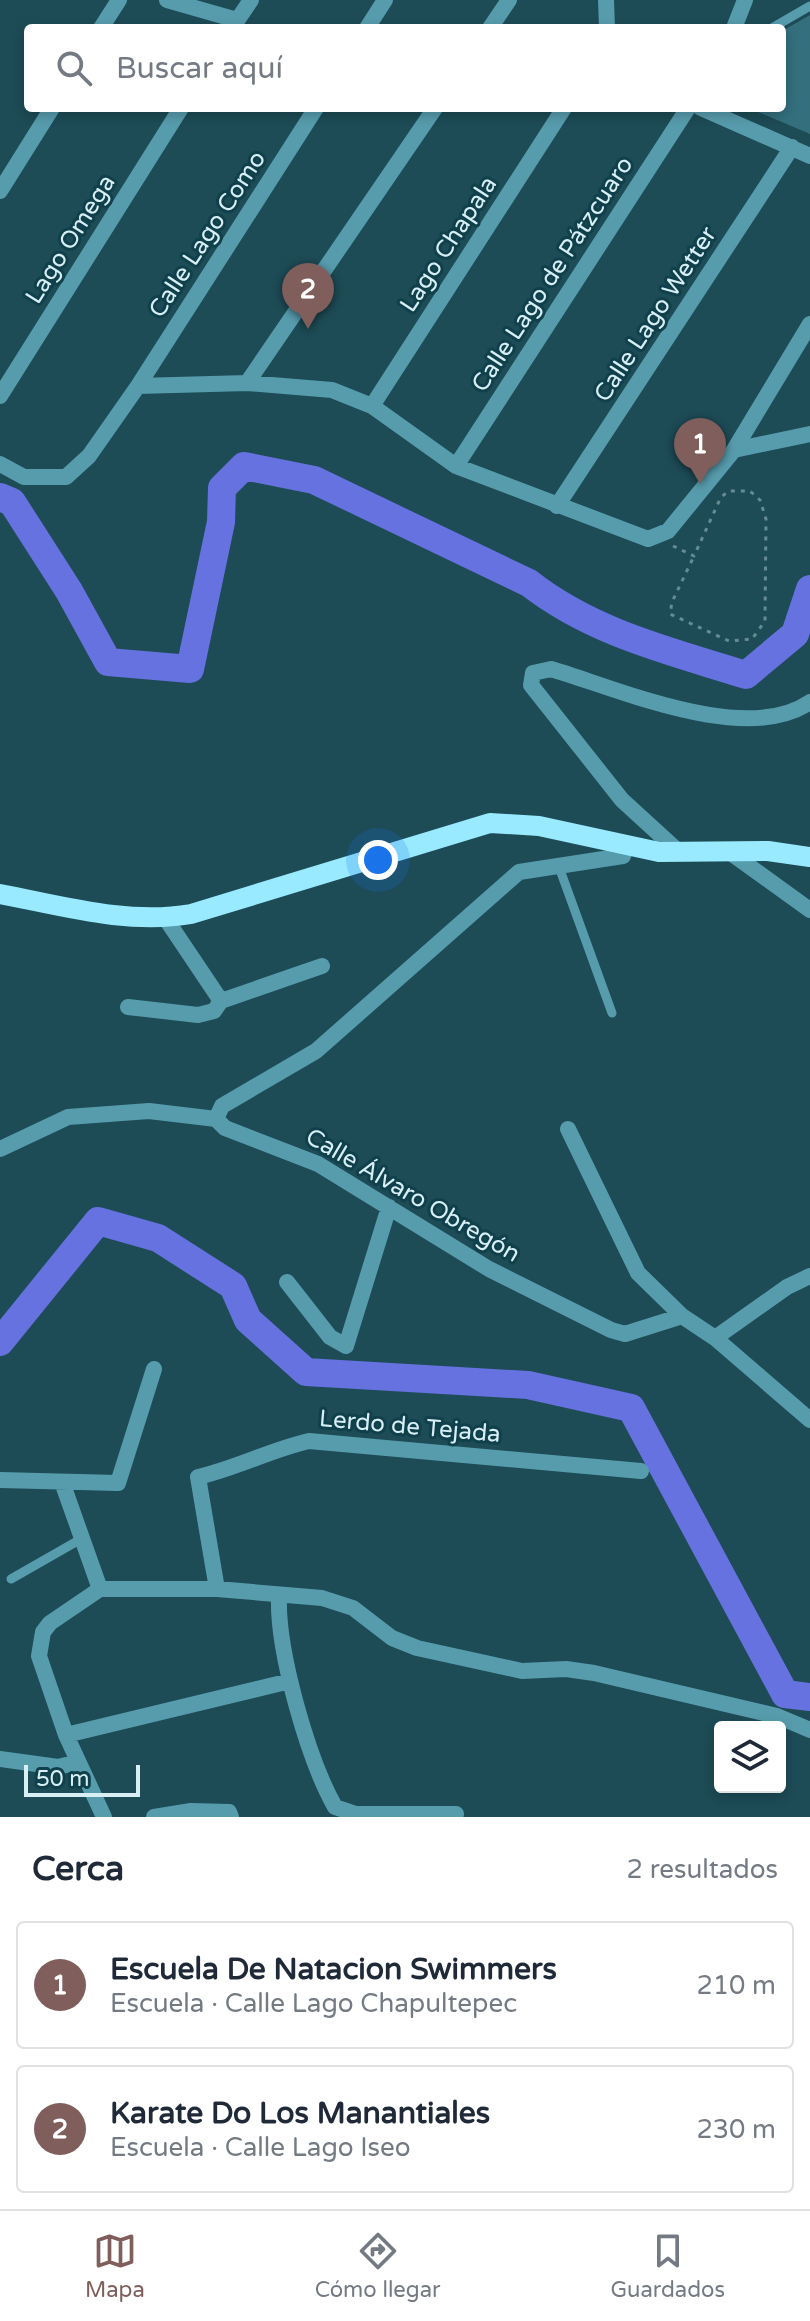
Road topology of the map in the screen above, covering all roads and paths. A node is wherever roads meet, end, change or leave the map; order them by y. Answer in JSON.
{"nodes":[{"id":1,"x":119,"y":0,"type":"edge"},
{"id":2,"x":167,"y":0,"type":"edge"},
{"id":3,"x":251,"y":0,"type":"edge"},
{"id":4,"x":385,"y":0,"type":"edge"},
{"id":5,"x":509,"y":0,"type":"edge"},
{"id":6,"x":606,"y":0,"type":"edge"},
{"id":7,"x":745,"y":0,"type":"edge"},
{"id":8,"x":810,"y":6,"type":"edge"},
{"id":9,"x":104,"y":24,"type":"edge"},
{"id":10,"x":234,"y":24,"type":"edge"},
{"id":11,"x":370,"y":24,"type":"edge"},
{"id":12,"x":493,"y":24,"type":"edge"},
{"id":13,"x":607,"y":24,"type":"edge"},
{"id":14,"x":736,"y":24,"type":"edge"},
{"id":15,"x":779,"y":24,"type":"edge"},
{"id":16,"x":49,"y":112,"type":"edge"},
{"id":17,"x":178,"y":112,"type":"edge"},
{"id":18,"x":313,"y":112,"type":"edge"},
{"id":19,"x":432,"y":112,"type":"edge"},
{"id":20,"x":561,"y":112,"type":"edge"},
{"id":21,"x":685,"y":112,"type":"edge"},
{"id":22,"x":712,"y":112,"type":"edge"},
{"id":23,"x":792,"y":147,"type":"junction"},
{"id":24,"x":810,"y":156,"type":"edge"},
{"id":25,"x":0,"y":191,"type":"edge"},
{"id":26,"x":810,"y":324,"type":"edge"},
{"id":27,"x":247,"y":383,"type":"junction"},
{"id":28,"x":138,"y":386,"type":"junction"},
{"id":29,"x":0,"y":396,"type":"edge"},
{"id":30,"x":372,"y":406,"type":"junction"},
{"id":31,"x":810,"y":434,"type":"edge"},
{"id":32,"x":734,"y":450,"type":"junction"},
{"id":33,"x":0,"y":464,"type":"edge"},
{"id":34,"x":456,"y":466,"type":"junction"},
{"id":35,"x":557,"y":506,"type":"junction"},
{"id":36,"x":656,"y":535,"type":"junction"},
{"id":37,"x":694,"y":556,"type":"junction"},
{"id":38,"x":810,"y":702,"type":"edge"},
{"id":39,"x":627,"y":845,"type":"junction"},
{"id":40,"x":728,"y":851,"type":"junction"},
{"id":41,"x":680,"y":853,"type":"junction"},
{"id":42,"x":810,"y":857,"type":"edge"},
{"id":43,"x":559,"y":867,"type":"junction"},
{"id":44,"x":0,"y":894,"type":"edge"},
{"id":45,"x":810,"y":910,"type":"edge"},
{"id":46,"x":166,"y":919,"type":"junction"},
{"id":47,"x":322,"y":966,"type":"dead end"},
{"id":48,"x":221,"y":1001,"type":"junction"},
{"id":49,"x":128,"y":1007,"type":"dead end"},
{"id":50,"x":612,"y":1013,"type":"dead end"},
{"id":51,"x":216,"y":1119,"type":"junction"},
{"id":52,"x":568,"y":1129,"type":"dead end"},
{"id":53,"x":0,"y":1149,"type":"edge"},
{"id":54,"x":389,"y":1207,"type":"junction"},
{"id":55,"x":810,"y":1276,"type":"edge"},
{"id":56,"x":287,"y":1282,"type":"dead end"},
{"id":57,"x":682,"y":1316,"type":"junction"},
{"id":58,"x":715,"y":1338,"type":"junction"},
{"id":59,"x":154,"y":1369,"type":"dead end"},
{"id":60,"x":810,"y":1420,"type":"edge"},
{"id":61,"x":641,"y":1471,"type":"dead end"},
{"id":62,"x":0,"y":1480,"type":"edge"},
{"id":63,"x":62,"y":1482,"type":"junction"},
{"id":64,"x":81,"y":1539,"type":"junction"},
{"id":65,"x":11,"y":1579,"type":"dead end"},
{"id":66,"x":100,"y":1589,"type":"junction"},
{"id":67,"x":217,"y":1589,"type":"junction"},
{"id":68,"x":279,"y":1597,"type":"junction"},
{"id":69,"x":290,"y":1681,"type":"junction"},
{"id":70,"x":810,"y":1730,"type":"edge"},
{"id":71,"x":66,"y":1735,"type":"junction"},
{"id":72,"x":0,"y":1759,"type":"edge"},
{"id":73,"x":78,"y":1762,"type":"junction"},
{"id":74,"x":456,"y":1814,"type":"dead end"},
{"id":75,"x":230,"y":1815,"type":"edge"},
{"id":76,"x":104,"y":1817,"type":"edge"},
{"id":77,"x":154,"y":1817,"type":"edge"}],
"edges":[{"from":1,"to":9,"type":"street"},
{"from":2,"to":10,"type":"street"},
{"from":3,"to":10,"type":"street"},
{"from":4,"to":11,"type":"street"},
{"from":5,"to":12,"type":"street"},
{"from":6,"to":13,"type":"street"},
{"from":7,"to":14,"type":"street"},
{"from":8,"to":15,"type":"lane"},
{"from":16,"to":25,"type":"street"},
{"from":17,"to":29,"type":"street","name":"Lago Omega"},
{"from":18,"to":28,"type":"street","name":"Calle Lago Como"},
{"from":19,"to":27,"type":"street"},
{"from":20,"to":30,"type":"street","name":"Lago Chapala"},
{"from":21,"to":34,"type":"street","name":"Calle Lago de Pátzcuaro"},
{"from":22,"to":23,"type":"street"},
{"from":23,"to":24,"type":"street"},
{"from":23,"to":35,"type":"street","name":"Calle Lago Wetter"},
{"from":26,"to":32,"type":"street"},
{"from":27,"to":28,"type":"street"},
{"from":27,"to":30,"type":"street"},
{"from":28,"to":33,"type":"street","name":"Calle Lago Como"},
{"from":30,"to":34,"type":"street"},
{"from":31,"to":32,"type":"street"},
{"from":32,"to":36,"type":"street"},
{"from":34,"to":35,"type":"street"},
{"from":35,"to":36,"type":"street"},
{"from":36,"to":37,"type":"path"},
{"from":37,"to":37,"type":"path"},
{"from":38,"to":41,"type":"street"},
{"from":39,"to":41,"type":"main road"},
{"from":39,"to":43,"type":"street"},
{"from":39,"to":46,"type":"main road"},
{"from":40,"to":41,"type":"main road"},
{"from":40,"to":42,"type":"main road"},
{"from":40,"to":45,"type":"street"},
{"from":43,"to":50,"type":"lane"},
{"from":43,"to":51,"type":"street"},
{"from":44,"to":46,"type":"main road"},
{"from":46,"to":48,"type":"street"},
{"from":47,"to":48,"type":"street"},
{"from":48,"to":49,"type":"street"},
{"from":51,"to":53,"type":"street"},
{"from":51,"to":54,"type":"street","name":"Calle Álvaro Obregón"},
{"from":52,"to":57,"type":"street"},
{"from":54,"to":56,"type":"street"},
{"from":54,"to":57,"type":"street","name":"Calle Álvaro Obregón"},
{"from":55,"to":58,"type":"street"},
{"from":57,"to":58,"type":"street"},
{"from":58,"to":60,"type":"street"},
{"from":59,"to":63,"type":"street"},
{"from":61,"to":67,"type":"street","name":"Lerdo de Tejada"},
{"from":62,"to":63,"type":"street"},
{"from":63,"to":64,"type":"street"},
{"from":64,"to":65,"type":"lane"},
{"from":64,"to":66,"type":"street"},
{"from":66,"to":67,"type":"street"},
{"from":66,"to":71,"type":"street"},
{"from":67,"to":68,"type":"street"},
{"from":68,"to":69,"type":"street"},
{"from":68,"to":70,"type":"street"},
{"from":69,"to":71,"type":"street"},
{"from":69,"to":74,"type":"street"},
{"from":71,"to":73,"type":"street"},
{"from":72,"to":73,"type":"street"},
{"from":73,"to":76,"type":"street"},
{"from":75,"to":77,"type":"street"}]}
